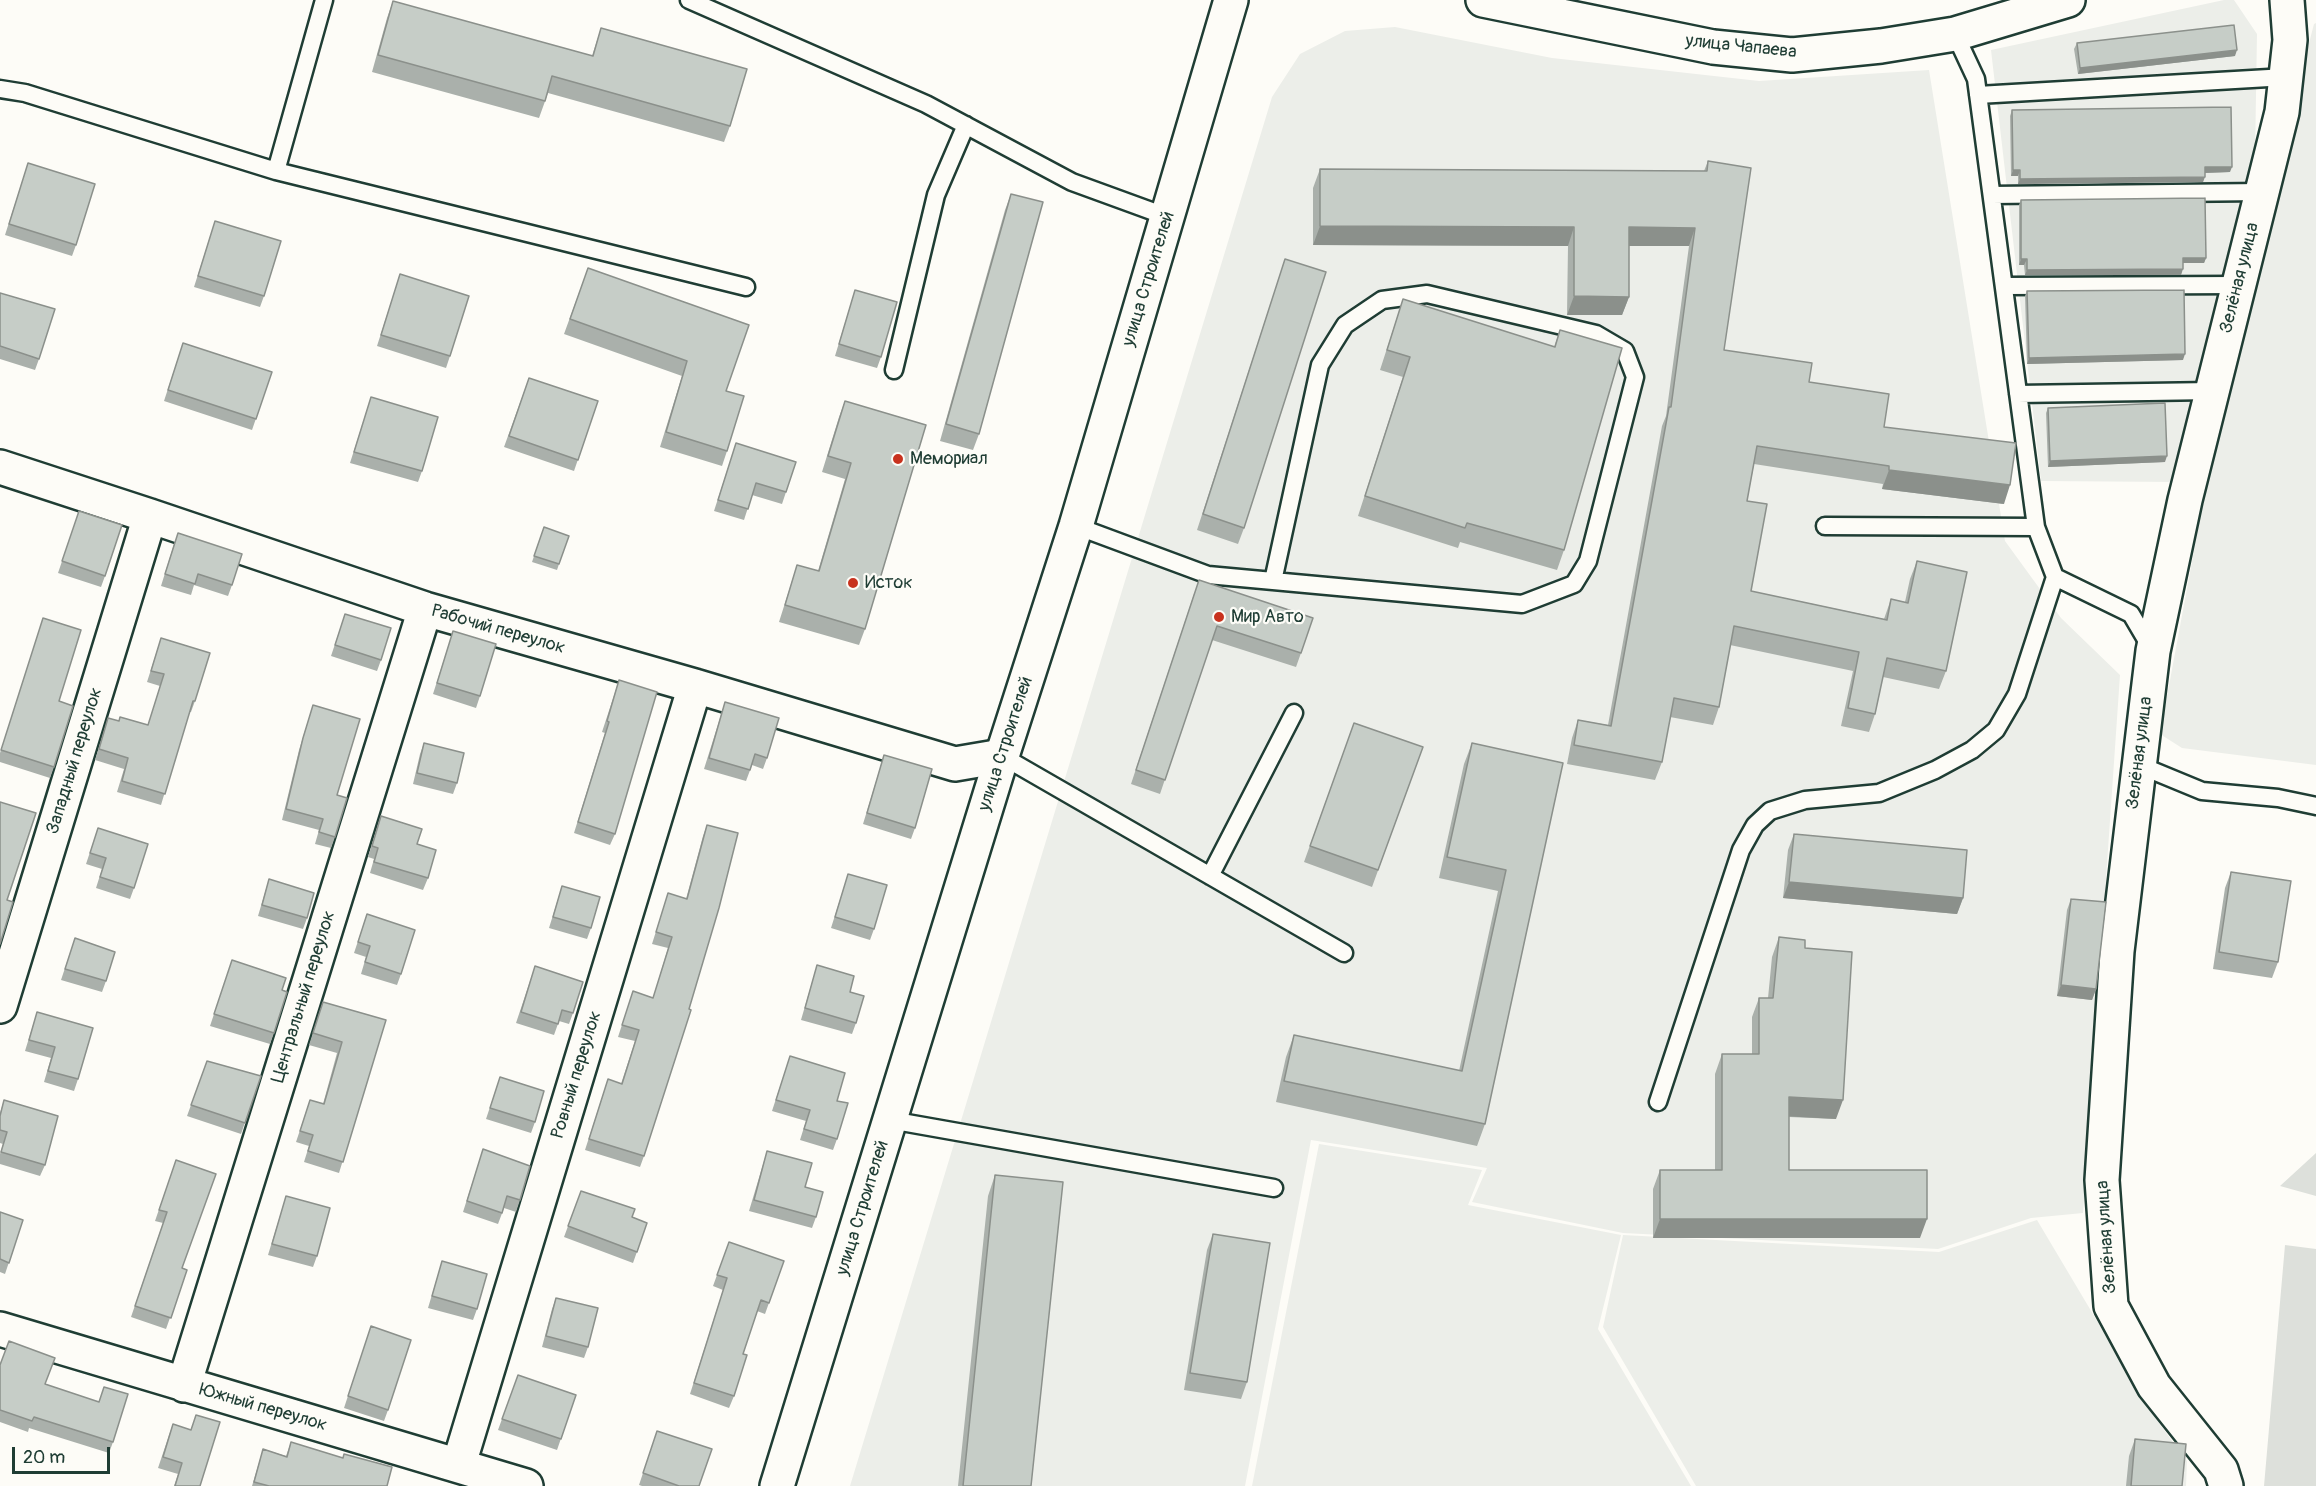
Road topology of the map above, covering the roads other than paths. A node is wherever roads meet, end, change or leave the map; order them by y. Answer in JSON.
{"nodes":[{"id":1,"x":324,"y":0,"type":"edge"},
{"id":2,"x":689,"y":0,"type":"edge"},
{"id":3,"x":1231,"y":0,"type":"edge"},
{"id":4,"x":1483,"y":0,"type":"edge"},
{"id":5,"x":2068,"y":0,"type":"edge"},
{"id":6,"x":2287,"y":0,"type":"edge"},
{"id":7,"x":1955,"y":34,"type":"junction"},
{"id":8,"x":2286,"y":77,"type":"junction"},
{"id":9,"x":0,"y":89,"type":"edge"},
{"id":10,"x":1978,"y":95,"type":"junction"},
{"id":11,"x":966,"y":125,"type":"junction"},
{"id":12,"x":276,"y":171,"type":"junction"},
{"id":13,"x":2262,"y":192,"type":"junction"},
{"id":14,"x":1992,"y":195,"type":"junction"},
{"id":15,"x":1168,"y":217,"type":"junction"},
{"id":16,"x":2238,"y":285,"type":"junction"},
{"id":17,"x":2004,"y":286,"type":"junction"},
{"id":18,"x":746,"y":287,"type":"dead end"},
{"id":19,"x":894,"y":370,"type":"dead end"},
{"id":20,"x":2212,"y":391,"type":"junction"},
{"id":21,"x":2018,"y":394,"type":"junction"},
{"id":22,"x":0,"y":467,"type":"edge"},
{"id":23,"x":150,"y":516,"type":"junction"},
{"id":24,"x":1826,"y":525,"type":"dead end"},
{"id":25,"x":1076,"y":526,"type":"junction"},
{"id":26,"x":2036,"y":527,"type":"junction"},
{"id":27,"x":2055,"y":577,"type":"junction"},
{"id":28,"x":1273,"y":581,"type":"junction"},
{"id":29,"x":425,"y":609,"type":"junction"},
{"id":30,"x":2153,"y":651,"type":"junction"},
{"id":31,"x":695,"y":686,"type":"junction"},
{"id":32,"x":1294,"y":713,"type":"dead end"},
{"id":33,"x":1002,"y":756,"type":"junction"},
{"id":34,"x":2139,"y":765,"type":"junction"},
{"id":35,"x":2316,"y":806,"type":"edge"},
{"id":36,"x":1210,"y":876,"type":"junction"},
{"id":37,"x":1344,"y":953,"type":"dead end"},
{"id":38,"x":0,"y":1006,"type":"edge"},
{"id":39,"x":1658,"y":1102,"type":"dead end"},
{"id":40,"x":890,"y":1120,"type":"junction"},
{"id":41,"x":1274,"y":1188,"type":"dead end"},
{"id":42,"x":0,"y":1329,"type":"edge"},
{"id":43,"x":184,"y":1385,"type":"junction"},
{"id":44,"x":459,"y":1464,"type":"junction"},
{"id":45,"x":526,"y":1486,"type":"edge"},
{"id":46,"x":777,"y":1486,"type":"edge"},
{"id":47,"x":2226,"y":1486,"type":"edge"}],
"edges":[{"from":1,"to":12,"type":"lane"},
{"from":2,"to":11,"type":"lane"},
{"from":3,"to":15,"type":"street","name":"улица Строителей"},
{"from":4,"to":7,"type":"street","name":"улица Чапаева"},
{"from":5,"to":7,"type":"street","name":"улица Чапаева"},
{"from":6,"to":8,"type":"street","name":"Зелёная улица"},
{"from":7,"to":10,"type":"lane"},
{"from":8,"to":10,"type":"lane"},
{"from":8,"to":13,"type":"street","name":"Зелёная улица"},
{"from":9,"to":12,"type":"lane"},
{"from":10,"to":14,"type":"lane"},
{"from":11,"to":15,"type":"lane"},
{"from":11,"to":19,"type":"lane"},
{"from":12,"to":18,"type":"lane"},
{"from":13,"to":14,"type":"lane"},
{"from":13,"to":16,"type":"street","name":"Зелёная улица"},
{"from":14,"to":17,"type":"lane"},
{"from":15,"to":25,"type":"street","name":"улица Строителей"},
{"from":16,"to":17,"type":"lane"},
{"from":16,"to":20,"type":"street","name":"Зелёная улица"},
{"from":17,"to":21,"type":"lane"},
{"from":20,"to":21,"type":"lane"},
{"from":20,"to":30,"type":"street","name":"Зелёная улица"},
{"from":21,"to":26,"type":"lane"},
{"from":22,"to":23,"type":"street","name":"Рабочий переулок"},
{"from":23,"to":29,"type":"street","name":"Рабочий переулок"},
{"from":23,"to":38,"type":"street","name":"Западный переулок"},
{"from":24,"to":26,"type":"lane"},
{"from":25,"to":28,"type":"lane"},
{"from":25,"to":33,"type":"street","name":"улица Строителей"},
{"from":26,"to":27,"type":"lane"},
{"from":27,"to":30,"type":"lane"},
{"from":27,"to":39,"type":"lane"},
{"from":28,"to":28,"type":"lane"},
{"from":29,"to":31,"type":"street","name":"Рабочий переулок"},
{"from":29,"to":43,"type":"street","name":"Центральный переулок"},
{"from":30,"to":34,"type":"street","name":"Зелёная улица"},
{"from":31,"to":33,"type":"street","name":"Рабочий переулок"},
{"from":31,"to":44,"type":"street","name":"Ровный переулок"},
{"from":32,"to":36,"type":"lane"},
{"from":33,"to":36,"type":"lane"},
{"from":33,"to":40,"type":"street","name":"улица Строителей"},
{"from":34,"to":35,"type":"lane"},
{"from":34,"to":47,"type":"street","name":"Зелёная улица"},
{"from":36,"to":37,"type":"lane"},
{"from":40,"to":41,"type":"lane"},
{"from":40,"to":46,"type":"street","name":"улица Строителей"},
{"from":42,"to":43,"type":"street","name":"Южный переулок"},
{"from":43,"to":44,"type":"street","name":"Южный переулок"},
{"from":44,"to":45,"type":"street","name":"Южный переулок"}]}
